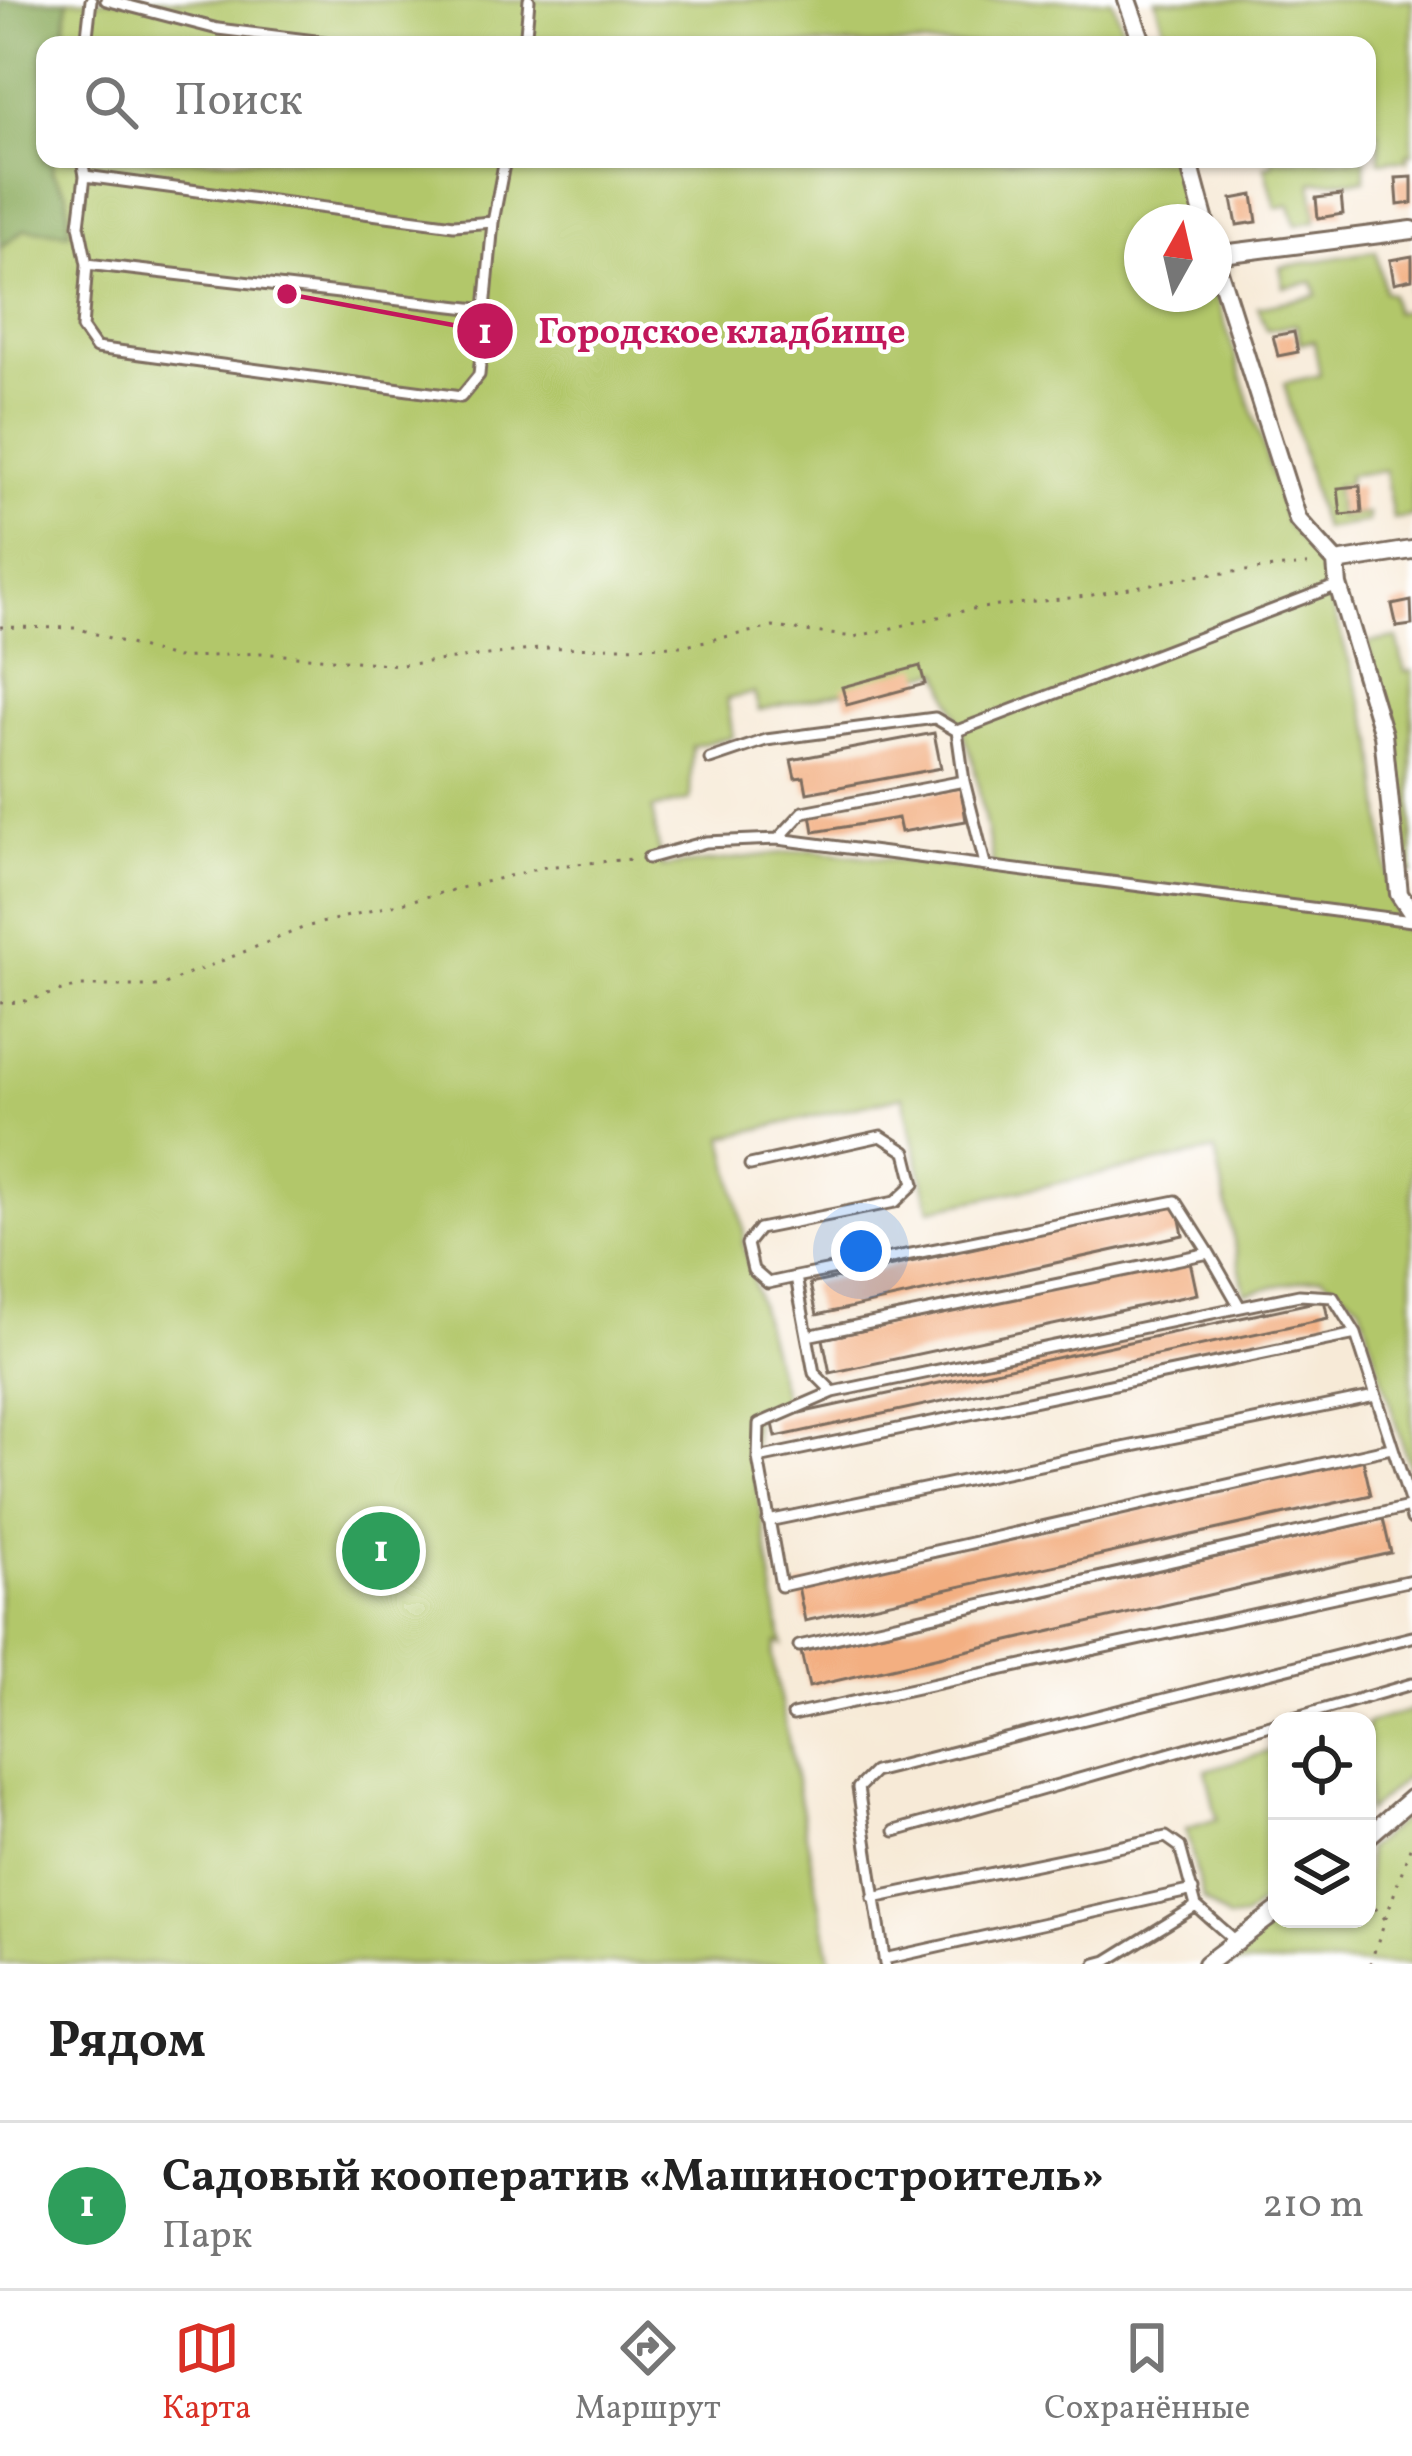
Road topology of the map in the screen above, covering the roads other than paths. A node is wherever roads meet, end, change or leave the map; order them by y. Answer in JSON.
{"nodes":[{"id":1,"x":91,"y":0,"type":"edge"},
{"id":2,"x":106,"y":0,"type":"edge"},
{"id":3,"x":529,"y":0,"type":"edge"},
{"id":4,"x":1127,"y":0,"type":"edge"},
{"id":5,"x":87,"y":36,"type":"edge"},
{"id":6,"x":275,"y":36,"type":"edge"},
{"id":7,"x":527,"y":36,"type":"edge"},
{"id":8,"x":1140,"y":36,"type":"edge"},
{"id":9,"x":84,"y":168,"type":"edge"},
{"id":10,"x":503,"y":168,"type":"edge"},
{"id":11,"x":1191,"y":168,"type":"edge"},
{"id":12,"x":85,"y":176,"type":"junction"},
{"id":13,"x":1200,"y":204,"type":"edge"},
{"id":14,"x":493,"y":222,"type":"junction"},
{"id":15,"x":1412,"y":230,"type":"edge"},
{"id":16,"x":1232,"y":254,"type":"edge"},
{"id":17,"x":87,"y":264,"type":"junction"},
{"id":18,"x":487,"y":310,"type":"junction"},
{"id":19,"x":1232,"y":312,"type":"edge"},
{"id":20,"x":1412,"y":550,"type":"edge"},
{"id":21,"x":1336,"y":562,"type":"junction"},
{"id":22,"x":1338,"y":585,"type":"junction"},
{"id":23,"x":957,"y":731,"type":"junction"},
{"id":24,"x":710,"y":759,"type":"dead end"},
{"id":25,"x":964,"y":782,"type":"junction"},
{"id":26,"x":778,"y":839,"type":"junction"},
{"id":27,"x":648,"y":857,"type":"road end"},
{"id":28,"x":985,"y":864,"type":"junction"},
{"id":29,"x":1412,"y":917,"type":"edge"},
{"id":30,"x":750,"y":1165,"type":"dead end"},
{"id":31,"x":1209,"y":1253,"type":"junction"},
{"id":32,"x":796,"y":1277,"type":"junction"},
{"id":33,"x":1240,"y":1306,"type":"junction"},
{"id":34,"x":1356,"y":1334,"type":"junction"},
{"id":35,"x":807,"y":1336,"type":"junction"},
{"id":36,"x":833,"y":1392,"type":"junction"},
{"id":37,"x":1375,"y":1396,"type":"junction"},
{"id":38,"x":1391,"y":1448,"type":"junction"},
{"id":39,"x":758,"y":1458,"type":"junction"},
{"id":40,"x":1411,"y":1511,"type":"edge"},
{"id":41,"x":768,"y":1521,"type":"junction"},
{"id":42,"x":1412,"y":1580,"type":"edge"},
{"id":43,"x":1412,"y":1637,"type":"edge"},
{"id":44,"x":799,"y":1646,"type":"dead end"},
{"id":45,"x":1412,"y":1684,"type":"edge"},
{"id":46,"x":1315,"y":1712,"type":"edge"},
{"id":47,"x":793,"y":1715,"type":"dead end"},
{"id":48,"x":1268,"y":1725,"type":"edge"},
{"id":49,"x":1412,"y":1798,"type":"edge"},
{"id":50,"x":1376,"y":1829,"type":"edge"},
{"id":51,"x":895,"y":1832,"type":"dead end"},
{"id":52,"x":1193,"y":1890,"type":"junction"},
{"id":53,"x":873,"y":1898,"type":"junction"},
{"id":54,"x":1196,"y":1906,"type":"junction"},
{"id":55,"x":1268,"y":1918,"type":"edge"},
{"id":56,"x":1238,"y":1942,"type":"junction"},
{"id":57,"x":885,"y":1961,"type":"edge"},
{"id":58,"x":1096,"y":1964,"type":"edge"},
{"id":59,"x":1206,"y":1964,"type":"edge"}],
"edges":[{"from":1,"to":5,"type":"lane"},
{"from":2,"to":6,"type":"lane"},
{"from":3,"to":7,"type":"lane"},
{"from":4,"to":8,"type":"street"},
{"from":9,"to":12,"type":"lane"},
{"from":10,"to":14,"type":"lane"},
{"from":11,"to":13,"type":"street"},
{"from":12,"to":14,"type":"lane"},
{"from":12,"to":17,"type":"lane"},
{"from":14,"to":18,"type":"lane"},
{"from":15,"to":16,"type":"street"},
{"from":17,"to":18,"type":"lane"},
{"from":17,"to":18,"type":"lane"},
{"from":19,"to":21,"type":"street"},
{"from":20,"to":21,"type":"street"},
{"from":21,"to":22,"type":"street"},
{"from":22,"to":23,"type":"lane"},
{"from":22,"to":29,"type":"street"},
{"from":23,"to":24,"type":"lane"},
{"from":23,"to":25,"type":"lane"},
{"from":25,"to":26,"type":"lane"},
{"from":25,"to":28,"type":"lane"},
{"from":26,"to":27,"type":"lane"},
{"from":26,"to":28,"type":"lane"},
{"from":28,"to":29,"type":"lane"},
{"from":30,"to":32,"type":"lane"},
{"from":31,"to":32,"type":"lane"},
{"from":31,"to":33,"type":"lane"},
{"from":31,"to":35,"type":"lane"},
{"from":32,"to":35,"type":"lane"},
{"from":33,"to":34,"type":"lane"},
{"from":33,"to":36,"type":"lane"},
{"from":34,"to":37,"type":"lane"},
{"from":34,"to":39,"type":"lane"},
{"from":35,"to":36,"type":"lane"},
{"from":36,"to":39,"type":"lane"},
{"from":37,"to":38,"type":"lane"},
{"from":37,"to":41,"type":"lane"},
{"from":38,"to":40,"type":"lane"},
{"from":38,"to":41,"type":"lane"},
{"from":39,"to":41,"type":"lane"},
{"from":40,"to":44,"type":"lane"},
{"from":42,"to":47,"type":"lane"},
{"from":43,"to":53,"type":"lane"},
{"from":45,"to":46,"type":"lane"},
{"from":48,"to":51,"type":"lane"},
{"from":49,"to":50,"type":"street"},
{"from":52,"to":53,"type":"lane"},
{"from":52,"to":54,"type":"lane"},
{"from":52,"to":57,"type":"lane"},
{"from":53,"to":57,"type":"lane"},
{"from":54,"to":56,"type":"lane"},
{"from":54,"to":58,"type":"lane"},
{"from":55,"to":56,"type":"street"},
{"from":56,"to":59,"type":"street"}]}
